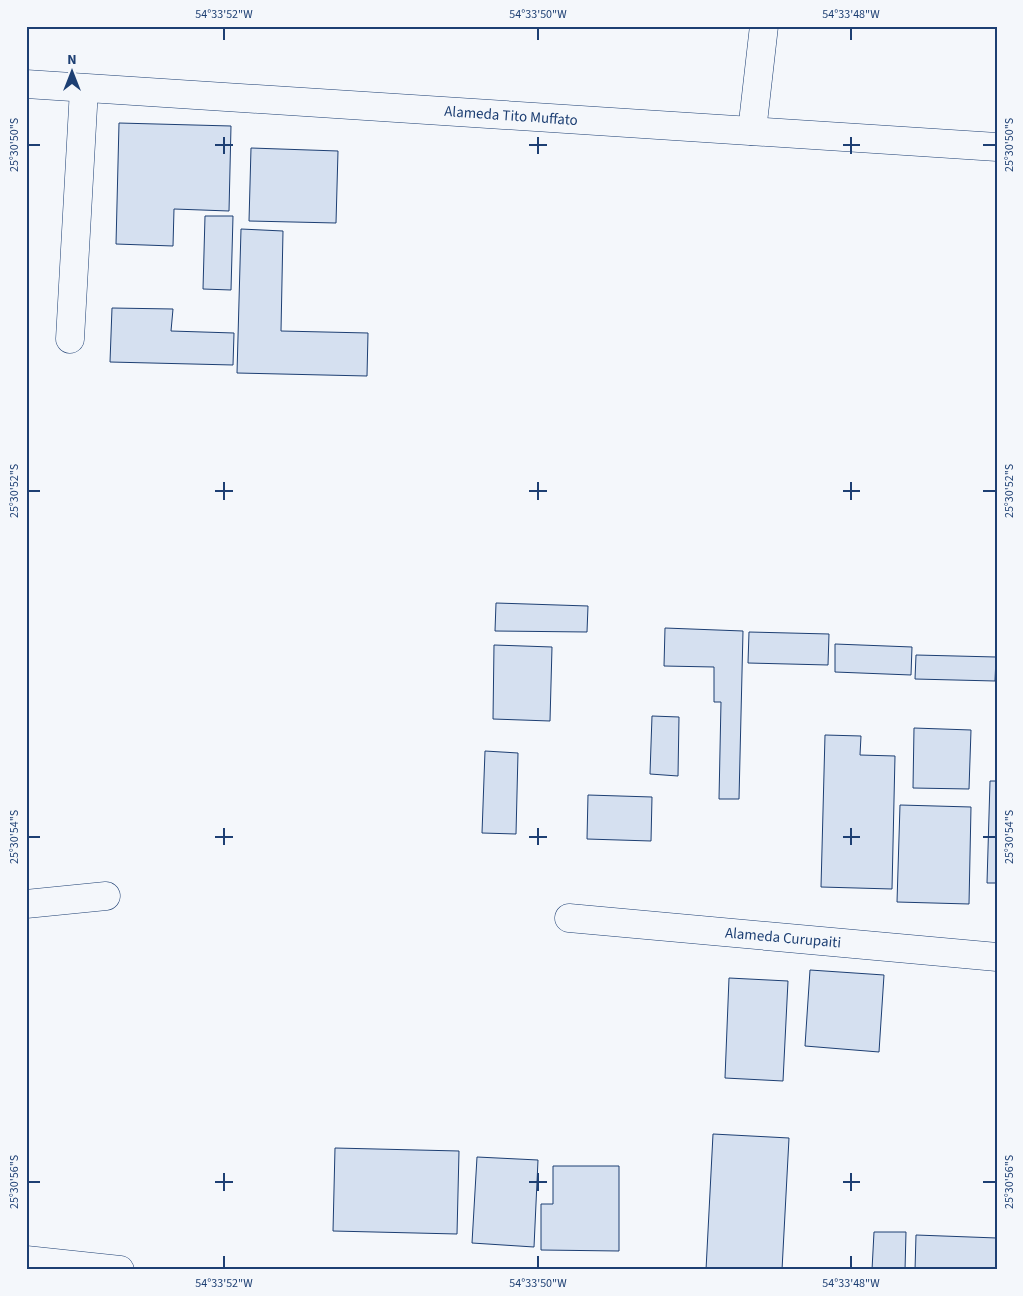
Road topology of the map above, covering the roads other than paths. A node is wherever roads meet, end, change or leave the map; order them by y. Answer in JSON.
{"nodes":[{"id":1,"x":764,"y":26,"type":"edge"},
{"id":2,"x":26,"y":84,"type":"edge"},
{"id":3,"x":84,"y":89,"type":"junction"},
{"id":4,"x":752,"y":131,"type":"junction"},
{"id":5,"x":997,"y":146,"type":"edge"},
{"id":6,"x":70,"y":340,"type":"dead end"},
{"id":7,"x":106,"y":896,"type":"dead end"},
{"id":8,"x":26,"y":904,"type":"edge"},
{"id":9,"x":569,"y":918,"type":"dead end"},
{"id":10,"x":997,"y":957,"type":"edge"},
{"id":11,"x":26,"y":1260,"type":"edge"},
{"id":12,"x":120,"y":1270,"type":"edge"}],
"edges":[{"from":1,"to":4,"type":"street"},
{"from":2,"to":3,"type":"street","name":"Alameda Tito Muffato"},
{"from":3,"to":4,"type":"street","name":"Alameda Tito Muffato"},
{"from":3,"to":6,"type":"street"},
{"from":4,"to":5,"type":"street","name":"Alameda Tito Muffato"},
{"from":7,"to":8,"type":"street"},
{"from":9,"to":10,"type":"street","name":"Alameda Curupaiti"},
{"from":11,"to":12,"type":"street"}]}
